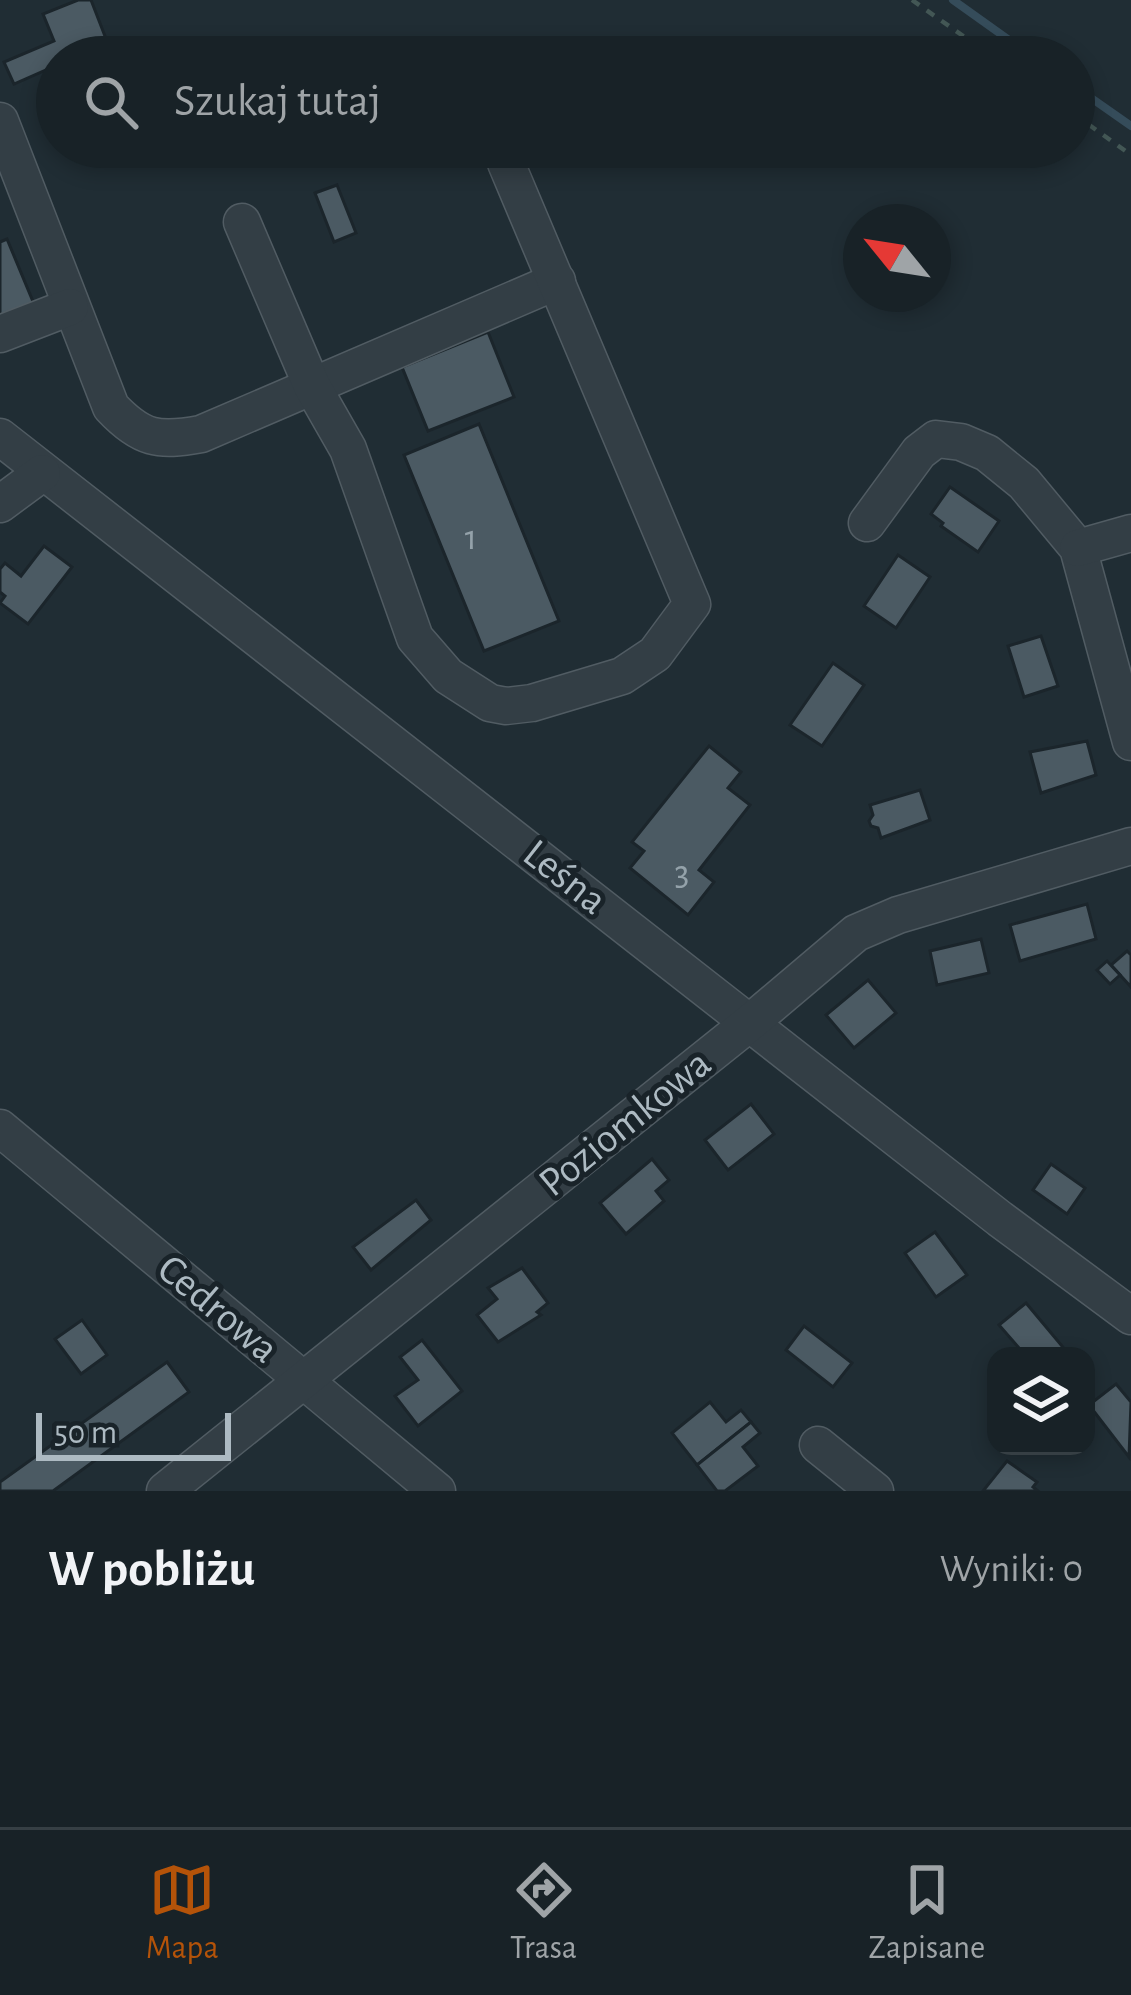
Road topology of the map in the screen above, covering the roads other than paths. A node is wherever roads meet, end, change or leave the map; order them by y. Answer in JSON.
{"nodes":[{"id":1,"x":0,"y":121,"type":"edge"},
{"id":2,"x":508,"y":168,"type":"edge"},
{"id":3,"x":242,"y":222,"type":"dead end"},
{"id":4,"x":557,"y":281,"type":"junction"},
{"id":5,"x":70,"y":307,"type":"junction"},
{"id":6,"x":0,"y":334,"type":"edge"},
{"id":7,"x":312,"y":386,"type":"junction"},
{"id":8,"x":0,"y":436,"type":"edge"},
{"id":9,"x":42,"y":473,"type":"junction"},
{"id":10,"x":0,"y":504,"type":"edge"},
{"id":11,"x":867,"y":523,"type":"dead end"},
{"id":12,"x":1131,"y":533,"type":"edge"},
{"id":13,"x":1078,"y":548,"type":"junction"},
{"id":14,"x":1131,"y":742,"type":"edge"},
{"id":15,"x":1131,"y":846,"type":"edge"},
{"id":16,"x":752,"y":1022,"type":"junction"},
{"id":17,"x":0,"y":1128,"type":"edge"},
{"id":18,"x":1131,"y":1316,"type":"edge"},
{"id":19,"x":304,"y":1381,"type":"junction"},
{"id":20,"x":818,"y":1444,"type":"dead end"},
{"id":21,"x":165,"y":1491,"type":"edge"},
{"id":22,"x":436,"y":1491,"type":"edge"},
{"id":23,"x":875,"y":1491,"type":"edge"}],
"edges":[{"from":1,"to":5,"type":"street"},
{"from":2,"to":4,"type":"street"},
{"from":3,"to":7,"type":"street"},
{"from":4,"to":7,"type":"street"},
{"from":4,"to":7,"type":"street"},
{"from":5,"to":6,"type":"street"},
{"from":5,"to":7,"type":"street"},
{"from":8,"to":9,"type":"street","name":"Leśna"},
{"from":9,"to":10,"type":"street"},
{"from":9,"to":16,"type":"street","name":"Leśna"},
{"from":11,"to":13,"type":"street"},
{"from":12,"to":13,"type":"street"},
{"from":13,"to":14,"type":"street"},
{"from":15,"to":16,"type":"street","name":"Poziomkowa"},
{"from":16,"to":18,"type":"street","name":"Leśna"},
{"from":16,"to":19,"type":"street","name":"Poziomkowa"},
{"from":17,"to":19,"type":"street","name":"Cedrowa"},
{"from":19,"to":21,"type":"street","name":"Poziomkowa"},
{"from":19,"to":22,"type":"street","name":"Cedrowa"},
{"from":20,"to":23,"type":"street"}]}
